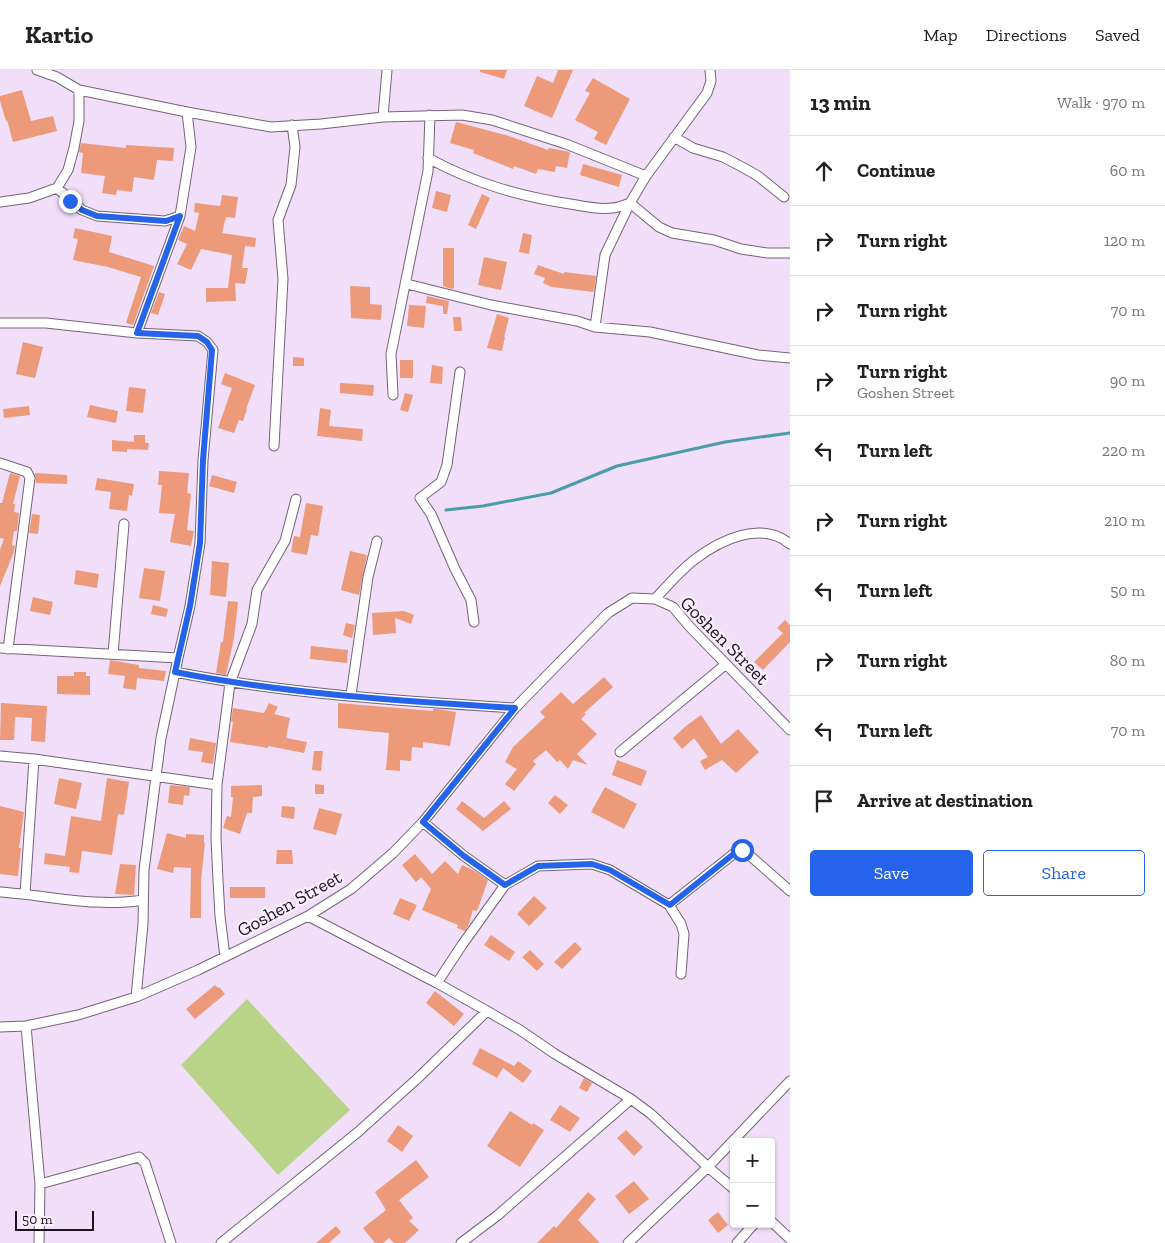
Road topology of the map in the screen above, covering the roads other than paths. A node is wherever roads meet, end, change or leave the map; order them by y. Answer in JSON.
{"nodes":[{"id":1,"x":37,"y":70,"type":"edge"},
{"id":2,"x":386,"y":70,"type":"edge"},
{"id":3,"x":710,"y":70,"type":"edge"},
{"id":4,"x":79,"y":90,"type":"junction"},
{"id":5,"x":187,"y":112,"type":"junction"},
{"id":6,"x":430,"y":115,"type":"junction"},
{"id":7,"x":383,"y":117,"type":"junction"},
{"id":8,"x":292,"y":125,"type":"junction"},
{"id":9,"x":674,"y":136,"type":"junction"},
{"id":10,"x":428,"y":158,"type":"junction"},
{"id":11,"x":646,"y":176,"type":"junction"},
{"id":12,"x":57,"y":188,"type":"junction"},
{"id":13,"x":784,"y":197,"type":"dead end"},
{"id":14,"x":0,"y":202,"type":"edge"},
{"id":15,"x":630,"y":203,"type":"junction"},
{"id":16,"x":180,"y":216,"type":"junction"},
{"id":17,"x":790,"y":253,"type":"edge"},
{"id":18,"x":407,"y":284,"type":"junction"},
{"id":19,"x":0,"y":323,"type":"edge"},
{"id":20,"x":595,"y":327,"type":"junction"},
{"id":21,"x":137,"y":333,"type":"junction"},
{"id":22,"x":790,"y":358,"type":"edge"},
{"id":23,"x":460,"y":372,"type":"dead end"},
{"id":24,"x":393,"y":395,"type":"dead end"},
{"id":25,"x":274,"y":446,"type":"dead end"},
{"id":26,"x":0,"y":463,"type":"edge"},
{"id":27,"x":296,"y":499,"type":"dead end"},
{"id":28,"x":124,"y":524,"type":"dead end"},
{"id":29,"x":377,"y":541,"type":"dead end"},
{"id":30,"x":790,"y":544,"type":"edge"},
{"id":31,"x":654,"y":599,"type":"junction"},
{"id":32,"x":474,"y":622,"type":"dead end"},
{"id":33,"x":4,"y":649,"type":"edge"},
{"id":34,"x":113,"y":654,"type":"junction"},
{"id":35,"x":178,"y":658,"type":"junction"},
{"id":36,"x":726,"y":664,"type":"junction"},
{"id":37,"x":175,"y":672,"type":"junction"},
{"id":38,"x":230,"y":682,"type":"junction"},
{"id":39,"x":351,"y":695,"type":"junction"},
{"id":40,"x":515,"y":708,"type":"junction"},
{"id":41,"x":790,"y":730,"type":"edge"},
{"id":42,"x":620,"y":752,"type":"dead end"},
{"id":43,"x":0,"y":756,"type":"edge"},
{"id":44,"x":34,"y":759,"type":"junction"},
{"id":45,"x":157,"y":777,"type":"junction"},
{"id":46,"x":217,"y":785,"type":"junction"},
{"id":47,"x":423,"y":822,"type":"junction"},
{"id":48,"x":505,"y":885,"type":"junction"},
{"id":49,"x":790,"y":891,"type":"edge"},
{"id":50,"x":0,"y":892,"type":"edge"},
{"id":51,"x":26,"y":894,"type":"junction"},
{"id":52,"x":143,"y":900,"type":"junction"},
{"id":53,"x":670,"y":905,"type":"junction"},
{"id":54,"x":308,"y":916,"type":"junction"},
{"id":55,"x":225,"y":957,"type":"junction"},
{"id":56,"x":681,"y":974,"type":"dead end"},
{"id":57,"x":437,"y":983,"type":"junction"},
{"id":58,"x":136,"y":997,"type":"junction"},
{"id":59,"x":486,"y":1011,"type":"junction"},
{"id":60,"x":26,"y":1026,"type":"junction"},
{"id":61,"x":0,"y":1027,"type":"edge"},
{"id":62,"x":790,"y":1081,"type":"edge"},
{"id":63,"x":631,"y":1098,"type":"junction"},
{"id":64,"x":708,"y":1167,"type":"junction"},
{"id":65,"x":40,"y":1184,"type":"junction"},
{"id":66,"x":730,"y":1186,"type":"edge"},
{"id":67,"x":775,"y":1225,"type":"edge"},
{"id":68,"x":750,"y":1228,"type":"edge"},
{"id":69,"x":790,"y":1239,"type":"edge"},
{"id":70,"x":39,"y":1243,"type":"edge"},
{"id":71,"x":171,"y":1243,"type":"edge"},
{"id":72,"x":221,"y":1243,"type":"edge"},
{"id":73,"x":460,"y":1243,"type":"edge"},
{"id":74,"x":628,"y":1243,"type":"edge"},
{"id":75,"x":737,"y":1243,"type":"edge"}],
"edges":[{"from":1,"to":4,"type":"street"},
{"from":2,"to":7,"type":"street"},
{"from":3,"to":9,"type":"street"},
{"from":4,"to":5,"type":"street"},
{"from":4,"to":12,"type":"street"},
{"from":5,"to":8,"type":"street"},
{"from":5,"to":16,"type":"street"},
{"from":6,"to":7,"type":"street"},
{"from":6,"to":10,"type":"street"},
{"from":6,"to":11,"type":"street"},
{"from":7,"to":8,"type":"street"},
{"from":8,"to":25,"type":"street"},
{"from":9,"to":11,"type":"street"},
{"from":9,"to":13,"type":"street"},
{"from":10,"to":15,"type":"street"},
{"from":10,"to":18,"type":"street"},
{"from":11,"to":15,"type":"street"},
{"from":12,"to":14,"type":"street"},
{"from":12,"to":16,"type":"street"},
{"from":15,"to":17,"type":"street"},
{"from":15,"to":20,"type":"street"},
{"from":16,"to":21,"type":"street"},
{"from":18,"to":20,"type":"street"},
{"from":18,"to":24,"type":"street"},
{"from":19,"to":21,"type":"street"},
{"from":20,"to":22,"type":"street"},
{"from":21,"to":35,"type":"street"},
{"from":23,"to":32,"type":"street"},
{"from":26,"to":33,"type":"street"},
{"from":27,"to":38,"type":"street"},
{"from":28,"to":34,"type":"street"},
{"from":29,"to":39,"type":"street"},
{"from":30,"to":31,"type":"street"},
{"from":31,"to":36,"type":"street","name":"Goshen Street"},
{"from":31,"to":40,"type":"street","name":"Goshen Street"},
{"from":33,"to":34,"type":"street"},
{"from":34,"to":35,"type":"street"},
{"from":35,"to":37,"type":"street"},
{"from":36,"to":41,"type":"street","name":"Goshen Street"},
{"from":36,"to":42,"type":"street"},
{"from":37,"to":38,"type":"street"},
{"from":37,"to":45,"type":"street"},
{"from":38,"to":39,"type":"street"},
{"from":38,"to":46,"type":"street"},
{"from":39,"to":40,"type":"street"},
{"from":40,"to":47,"type":"street","name":"Goshen Street"},
{"from":43,"to":44,"type":"street"},
{"from":44,"to":45,"type":"street"},
{"from":44,"to":51,"type":"street"},
{"from":45,"to":46,"type":"street"},
{"from":45,"to":52,"type":"street"},
{"from":46,"to":55,"type":"street"},
{"from":47,"to":48,"type":"street"},
{"from":47,"to":54,"type":"street","name":"Goshen Street"},
{"from":48,"to":53,"type":"street"},
{"from":48,"to":57,"type":"street"},
{"from":49,"to":53,"type":"street"},
{"from":50,"to":51,"type":"street"},
{"from":51,"to":52,"type":"street"},
{"from":52,"to":58,"type":"street"},
{"from":53,"to":56,"type":"street"},
{"from":54,"to":55,"type":"street","name":"Goshen Street"},
{"from":54,"to":57,"type":"street"},
{"from":55,"to":58,"type":"street","name":"Goshen Street"},
{"from":57,"to":59,"type":"street"},
{"from":58,"to":60,"type":"street","name":"Goshen Street"},
{"from":59,"to":63,"type":"street"},
{"from":59,"to":72,"type":"street"},
{"from":60,"to":61,"type":"street","name":"Goshen Street"},
{"from":60,"to":65,"type":"street"},
{"from":62,"to":64,"type":"street"},
{"from":63,"to":64,"type":"street"},
{"from":63,"to":73,"type":"street"},
{"from":64,"to":66,"type":"street"},
{"from":64,"to":74,"type":"street"},
{"from":65,"to":70,"type":"street"},
{"from":65,"to":71,"type":"street"},
{"from":67,"to":69,"type":"street"},
{"from":68,"to":75,"type":"street"}]}
